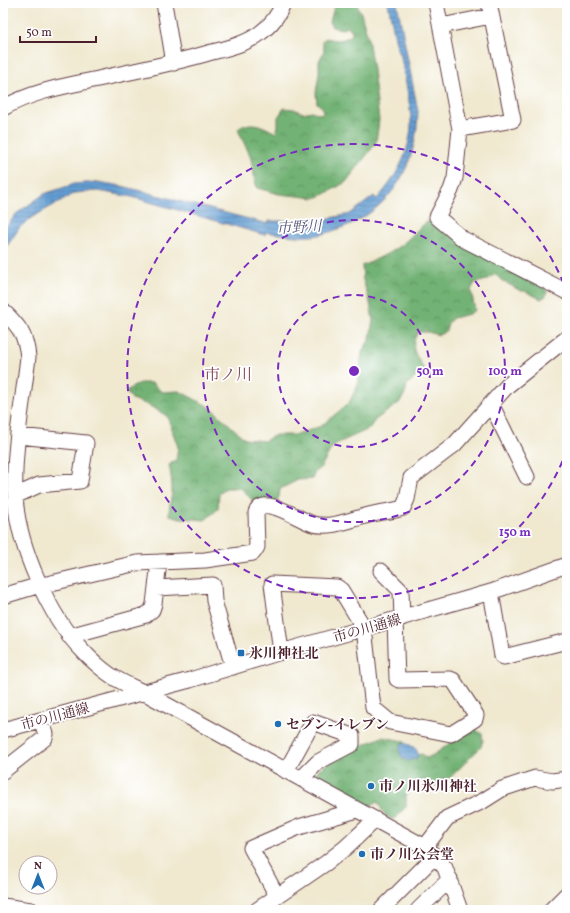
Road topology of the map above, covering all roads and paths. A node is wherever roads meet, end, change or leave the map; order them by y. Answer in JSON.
{"nodes":[{"id":1,"x":164,"y":3,"type":"edge"},
{"id":2,"x":284,"y":3,"type":"edge"},
{"id":3,"x":436,"y":3,"type":"edge"},
{"id":4,"x":490,"y":10,"type":"edge"},
{"id":5,"x":441,"y":26,"type":"junction"},
{"id":6,"x":174,"y":63,"type":"junction"},
{"id":7,"x":3,"y":108,"type":"edge"},
{"id":8,"x":460,"y":128,"type":"junction"},
{"id":9,"x":567,"y":292,"type":"edge"},
{"id":10,"x":3,"y":311,"type":"edge"},
{"id":11,"x":567,"y":338,"type":"edge"},
{"id":12,"x":491,"y":404,"type":"junction"},
{"id":13,"x":19,"y":436,"type":"junction"},
{"id":14,"x":527,"y":477,"type":"dead end"},
{"id":15,"x":15,"y":496,"type":"junction"},
{"id":16,"x":160,"y":562,"type":"junction"},
{"id":17,"x":567,"y":565,"type":"edge"},
{"id":18,"x":381,"y":571,"type":"dead end"},
{"id":19,"x":40,"y":584,"type":"junction"},
{"id":20,"x":156,"y":588,"type":"junction"},
{"id":21,"x":491,"y":592,"type":"junction"},
{"id":22,"x":3,"y":596,"type":"edge"},
{"id":23,"x":399,"y":619,"type":"junction"},
{"id":24,"x":364,"y":628,"type":"junction"},
{"id":25,"x":69,"y":636,"type":"junction"},
{"id":26,"x":567,"y":641,"type":"edge"},
{"id":27,"x":281,"y":652,"type":"junction"},
{"id":28,"x":233,"y":667,"type":"junction"},
{"id":29,"x":145,"y":693,"type":"junction"},
{"id":30,"x":41,"y":720,"type":"junction"},
{"id":31,"x":3,"y":730,"type":"edge"},
{"id":32,"x":286,"y":770,"type":"junction"},
{"id":33,"x":3,"y":772,"type":"edge"},
{"id":34,"x":301,"y":779,"type":"junction"},
{"id":35,"x":567,"y":779,"type":"edge"},
{"id":36,"x":357,"y":810,"type":"junction"},
{"id":37,"x":376,"y":820,"type":"junction"},
{"id":38,"x":430,"y":851,"type":"junction"},
{"id":39,"x":450,"y":879,"type":"junction"},
{"id":40,"x":567,"y":894,"type":"edge"},
{"id":41,"x":277,"y":896,"type":"junction"},
{"id":42,"x":3,"y":906,"type":"edge"},
{"id":43,"x":31,"y":910,"type":"edge"},
{"id":44,"x":257,"y":910,"type":"edge"},
{"id":45,"x":381,"y":910,"type":"edge"},
{"id":46,"x":418,"y":910,"type":"edge"},
{"id":47,"x":460,"y":910,"type":"edge"},
{"id":48,"x":551,"y":910,"type":"edge"}],
"edges":[{"from":1,"to":6,"type":"street"},
{"from":2,"to":6,"type":"street"},
{"from":3,"to":5,"type":"street"},
{"from":4,"to":5,"type":"street"},
{"from":4,"to":8,"type":"street"},
{"from":5,"to":8,"type":"street"},
{"from":6,"to":7,"type":"street"},
{"from":8,"to":9,"type":"street"},
{"from":10,"to":13,"type":"street"},
{"from":11,"to":12,"type":"street"},
{"from":12,"to":14,"type":"street"},
{"from":12,"to":16,"type":"street"},
{"from":13,"to":15,"type":"street"},
{"from":13,"to":15,"type":"street"},
{"from":15,"to":19,"type":"street"},
{"from":16,"to":19,"type":"street"},
{"from":16,"to":20,"type":"street"},
{"from":17,"to":21,"type":"street","name":"市の川通線"},
{"from":18,"to":23,"type":"street"},
{"from":19,"to":22,"type":"street"},
{"from":19,"to":25,"type":"street"},
{"from":20,"to":25,"type":"street"},
{"from":20,"to":28,"type":"street"},
{"from":21,"to":23,"type":"street","name":"市の川通線"},
{"from":21,"to":26,"type":"street"},
{"from":23,"to":24,"type":"street","name":"市の川通線"},
{"from":23,"to":24,"type":"street"},
{"from":24,"to":27,"type":"street","name":"市の川通線"},
{"from":24,"to":27,"type":"street"},
{"from":25,"to":29,"type":"street"},
{"from":27,"to":28,"type":"street","name":"市の川通線"},
{"from":28,"to":29,"type":"street","name":"市の川通線"},
{"from":29,"to":30,"type":"street","name":"市の川通線"},
{"from":29,"to":32,"type":"street"},
{"from":30,"to":31,"type":"street","name":"市の川通線"},
{"from":30,"to":33,"type":"street"},
{"from":32,"to":34,"type":"street"},
{"from":32,"to":34,"type":"street"},
{"from":34,"to":36,"type":"street"},
{"from":35,"to":38,"type":"street"},
{"from":36,"to":37,"type":"street"},
{"from":36,"to":41,"type":"street"},
{"from":37,"to":38,"type":"street"},
{"from":37,"to":41,"type":"street"},
{"from":38,"to":39,"type":"street"},
{"from":38,"to":45,"type":"street"},
{"from":39,"to":46,"type":"street"},
{"from":39,"to":47,"type":"street"},
{"from":40,"to":48,"type":"street"},
{"from":41,"to":44,"type":"street"},
{"from":42,"to":43,"type":"street"}]}
